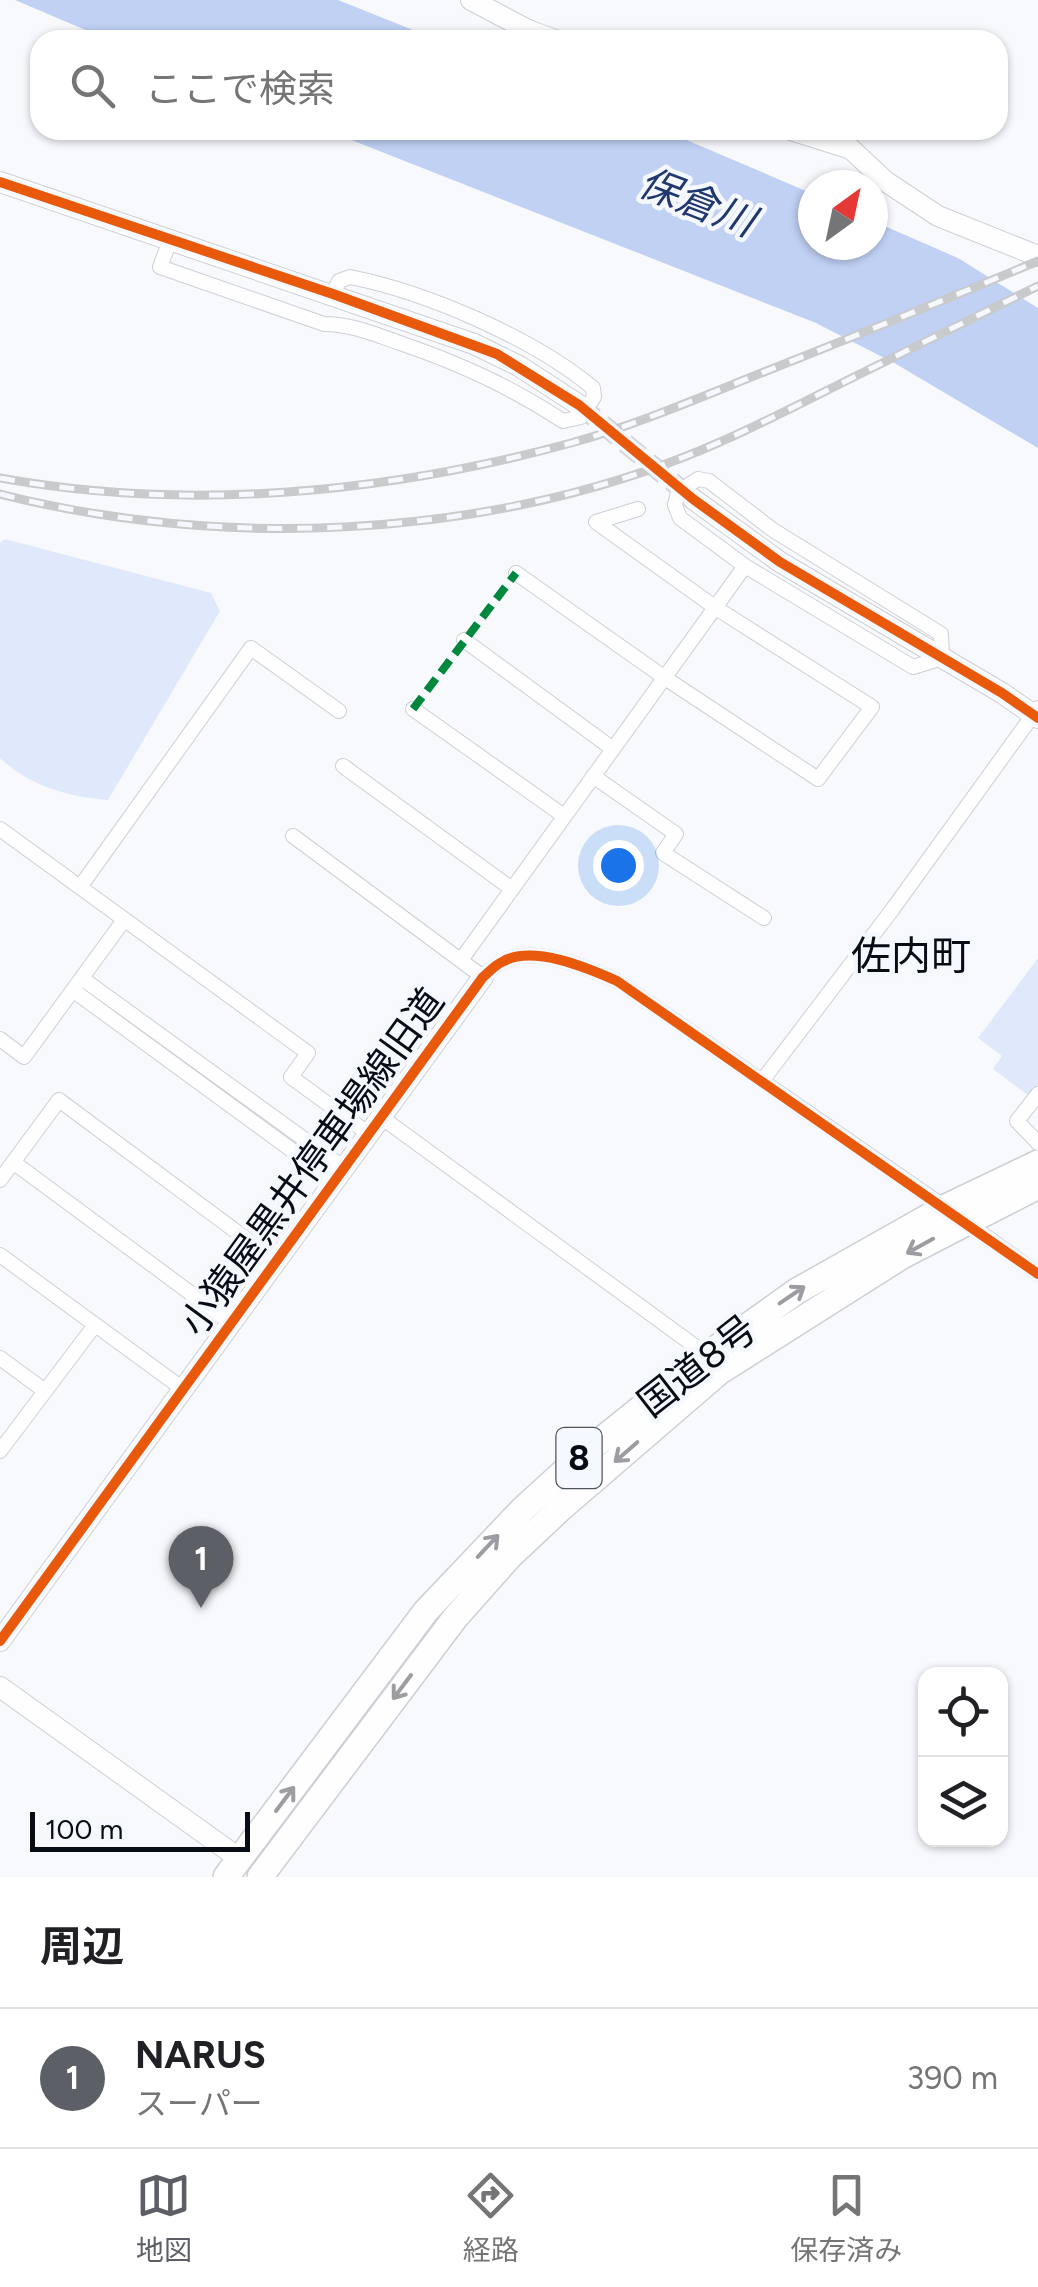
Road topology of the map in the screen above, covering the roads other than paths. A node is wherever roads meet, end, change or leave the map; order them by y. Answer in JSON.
{"nodes":[{"id":1,"x":471,"y":0,"type":"edge"},
{"id":2,"x":528,"y":30,"type":"edge"},
{"id":3,"x":823,"y":140,"type":"edge"},
{"id":4,"x":0,"y":182,"type":"edge"},
{"id":5,"x":170,"y":238,"type":"junction"},
{"id":6,"x":1038,"y":256,"type":"edge"},
{"id":7,"x":334,"y":294,"type":"junction"},
{"id":8,"x":579,"y":405,"type":"tunnel mouth"},
{"id":9,"x":693,"y":498,"type":"tunnel mouth"},
{"id":10,"x":638,"y":509,"type":"dead end"},
{"id":11,"x":746,"y":566,"type":"junction"},
{"id":12,"x":516,"y":573,"type":"dead end"},
{"id":13,"x":716,"y":608,"type":"junction"},
{"id":14,"x":464,"y":640,"type":"dead end"},
{"id":15,"x":942,"y":658,"type":"junction"},
{"id":16,"x":664,"y":678,"type":"junction"},
{"id":17,"x":412,"y":709,"type":"dead end"},
{"id":18,"x":339,"y":711,"type":"dead end"},
{"id":19,"x":1036,"y":713,"type":"edge"},
{"id":20,"x":613,"y":749,"type":"junction"},
{"id":21,"x":343,"y":766,"type":"dead end"},
{"id":22,"x":593,"y":776,"type":"junction"},
{"id":23,"x":564,"y":816,"type":"junction"},
{"id":24,"x":0,"y":830,"type":"edge"},
{"id":25,"x":294,"y":836,"type":"dead end"},
{"id":26,"x":80,"y":887,"type":"junction"},
{"id":27,"x":512,"y":889,"type":"junction"},
{"id":28,"x":764,"y":918,"type":"dead end"},
{"id":29,"x":124,"y":920,"type":"junction"},
{"id":30,"x":461,"y":960,"type":"junction"},
{"id":31,"x":483,"y":977,"type":"junction"},
{"id":32,"x":78,"y":985,"type":"junction"},
{"id":33,"x":0,"y":1039,"type":"edge"},
{"id":34,"x":762,"y":1081,"type":"junction"},
{"id":35,"x":1038,"y":1094,"type":"edge"},
{"id":36,"x":375,"y":1125,"type":"junction"},
{"id":37,"x":1038,"y":1143,"type":"edge"},
{"id":38,"x":13,"y":1162,"type":"junction"},
{"id":39,"x":1038,"y":1163,"type":"edge"},
{"id":40,"x":339,"y":1175,"type":"junction"},
{"id":41,"x":0,"y":1180,"type":"edge"},
{"id":42,"x":1038,"y":1186,"type":"edge"},
{"id":43,"x":956,"y":1214,"type":"junction"},
{"id":44,"x":0,"y":1255,"type":"edge"},
{"id":45,"x":276,"y":1261,"type":"junction"},
{"id":46,"x":1038,"y":1274,"type":"edge"},
{"id":47,"x":231,"y":1323,"type":"junction"},
{"id":48,"x":95,"y":1324,"type":"junction"},
{"id":49,"x":707,"y":1355,"type":"junction"},
{"id":50,"x":0,"y":1358,"type":"edge"},
{"id":51,"x":183,"y":1389,"type":"junction"},
{"id":52,"x":45,"y":1391,"type":"junction"},
{"id":53,"x":0,"y":1451,"type":"edge"},
{"id":54,"x":0,"y":1640,"type":"edge"},
{"id":55,"x":0,"y":1686,"type":"edge"},
{"id":56,"x":233,"y":1868,"type":"edge"},
{"id":57,"x":262,"y":1876,"type":"edge"}],
"edges":[{"from":1,"to":2,"type":"street"},
{"from":3,"to":6,"type":"street"},
{"from":4,"to":5,"type":"street"},
{"from":5,"to":7,"type":"street"},
{"from":5,"to":7,"type":"street"},
{"from":7,"to":8,"type":"street"},
{"from":9,"to":15,"type":"street"},
{"from":10,"to":13,"type":"street"},
{"from":11,"to":13,"type":"street"},
{"from":11,"to":15,"type":"street"},
{"from":11,"to":15,"type":"street"},
{"from":12,"to":16,"type":"street"},
{"from":13,"to":16,"type":"street"},
{"from":13,"to":16,"type":"street"},
{"from":14,"to":20,"type":"street"},
{"from":15,"to":19,"type":"street"},
{"from":16,"to":20,"type":"street"},
{"from":17,"to":23,"type":"street"},
{"from":18,"to":26,"type":"street"},
{"from":19,"to":34,"type":"street"},
{"from":20,"to":22,"type":"street"},
{"from":21,"to":27,"type":"street"},
{"from":22,"to":23,"type":"street"},
{"from":22,"to":28,"type":"street"},
{"from":23,"to":27,"type":"street"},
{"from":24,"to":26,"type":"street"},
{"from":25,"to":30,"type":"street"},
{"from":26,"to":29,"type":"street"},
{"from":27,"to":30,"type":"street"},
{"from":29,"to":32,"type":"street"},
{"from":29,"to":36,"type":"street"},
{"from":30,"to":31,"type":"street"},
{"from":31,"to":34,"type":"street","name":"小猿屋黒井停車場線旧道"},
{"from":31,"to":36,"type":"street","name":"小猿屋黒井停車場線旧道"},
{"from":32,"to":33,"type":"street"},
{"from":32,"to":40,"type":"street"},
{"from":34,"to":43,"type":"street","name":"小猿屋黒井停車場線旧道"},
{"from":35,"to":37,"type":"street"},
{"from":36,"to":40,"type":"street","name":"小猿屋黒井停車場線旧道"},
{"from":36,"to":49,"type":"street"},
{"from":38,"to":41,"type":"street"},
{"from":38,"to":45,"type":"street"},
{"from":38,"to":47,"type":"street"},
{"from":39,"to":43,"type":"highway","name":"国道8号","number":"8"},
{"from":40,"to":45,"type":"street","name":"小猿屋黒井停車場線旧道"},
{"from":42,"to":43,"type":"highway","name":"国道8号","number":"8"},
{"from":43,"to":46,"type":"street","name":"小猿屋黒井停車場線旧道"},
{"from":49,"to":43,"type":"highway","name":"国道8号","number":"8","one_way":true},
{"from":43,"to":57,"type":"highway","name":"国道8号","number":"8","one_way":true},
{"from":44,"to":48,"type":"street"},
{"from":45,"to":47,"type":"street","name":"小猿屋黒井停車場線旧道"},
{"from":47,"to":51,"type":"street","name":"小猿屋黒井停車場線旧道"},
{"from":48,"to":51,"type":"street"},
{"from":48,"to":52,"type":"street"},
{"from":56,"to":49,"type":"highway","name":"国道8号","number":"8","one_way":true},
{"from":50,"to":52,"type":"street"},
{"from":51,"to":54,"type":"street","name":"小猿屋黒井停車場線旧道"},
{"from":52,"to":53,"type":"street"},
{"from":55,"to":56,"type":"street"},
{"from":56,"to":57,"type":"highway"}]}
